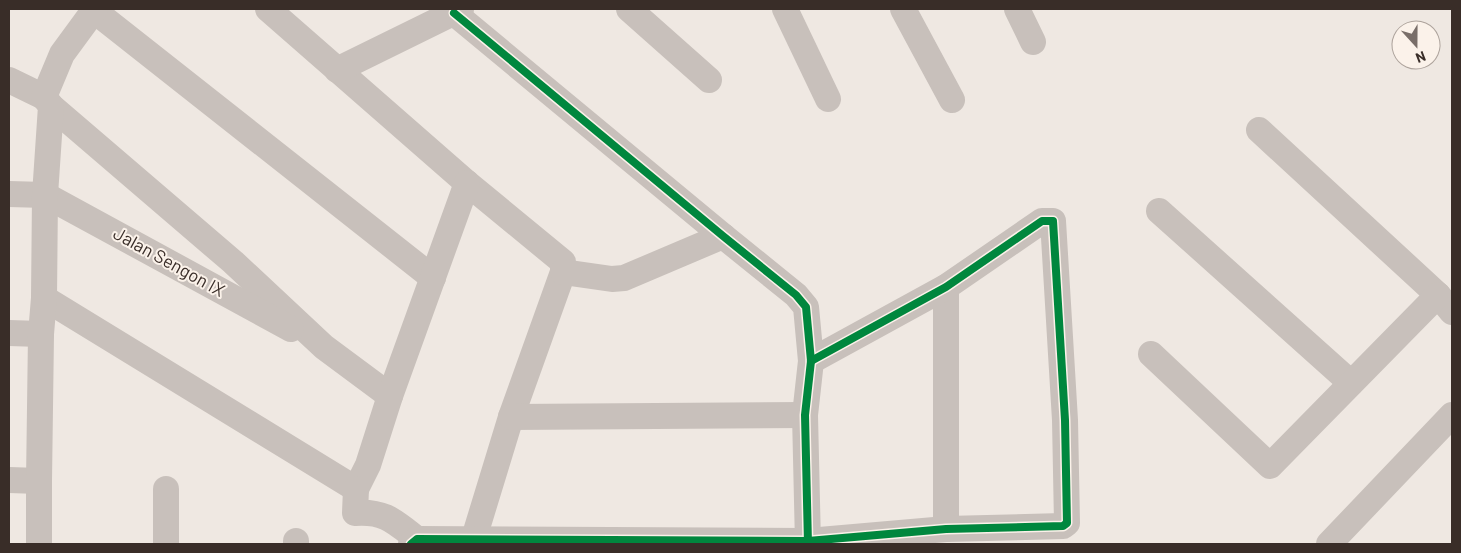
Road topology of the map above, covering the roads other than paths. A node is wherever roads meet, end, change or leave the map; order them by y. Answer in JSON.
{"nodes":[{"id":1,"x":94,"y":9,"type":"edge"},
{"id":2,"x":268,"y":9,"type":"edge"},
{"id":3,"x":629,"y":9,"type":"edge"},
{"id":4,"x":785,"y":9,"type":"edge"},
{"id":5,"x":903,"y":9,"type":"edge"},
{"id":6,"x":1017,"y":9,"type":"edge"},
{"id":7,"x":458,"y":11,"type":"edge"},
{"id":8,"x":1033,"y":42,"type":"dead end"},
{"id":9,"x":337,"y":70,"type":"junction"},
{"id":10,"x":9,"y":80,"type":"edge"},
{"id":11,"x":709,"y":80,"type":"dead end"},
{"id":12,"x":828,"y":99,"type":"dead end"},
{"id":13,"x":952,"y":100,"type":"dead end"},
{"id":14,"x":47,"y":102,"type":"junction"},
{"id":15,"x":1258,"y":130,"type":"dead end"},
{"id":16,"x":467,"y":183,"type":"junction"},
{"id":17,"x":9,"y":194,"type":"edge"},
{"id":18,"x":45,"y":195,"type":"junction"},
{"id":19,"x":1159,"y":211,"type":"dead end"},
{"id":20,"x":723,"y":236,"type":"junction"},
{"id":21,"x":563,"y":272,"type":"junction"},
{"id":22,"x":432,"y":278,"type":"junction"},
{"id":23,"x":946,"y":287,"type":"junction"},
{"id":24,"x":44,"y":298,"type":"junction"},
{"id":25,"x":1445,"y":303,"type":"edge"},
{"id":26,"x":9,"y":333,"type":"edge"},
{"id":27,"x":41,"y":334,"type":"junction"},
{"id":28,"x":324,"y":347,"type":"junction"},
{"id":29,"x":1151,"y":354,"type":"dead end"},
{"id":30,"x":811,"y":361,"type":"junction"},
{"id":31,"x":1351,"y":383,"type":"junction"},
{"id":32,"x":390,"y":396,"type":"junction"},
{"id":33,"x":1452,"y":414,"type":"edge"},
{"id":34,"x":805,"y":415,"type":"junction"},
{"id":35,"x":511,"y":417,"type":"junction"},
{"id":36,"x":9,"y":480,"type":"edge"},
{"id":37,"x":39,"y":481,"type":"junction"},
{"id":38,"x":166,"y":489,"type":"dead end"},
{"id":39,"x":356,"y":489,"type":"junction"},
{"id":40,"x":946,"y":529,"type":"junction"},
{"id":41,"x":474,"y":538,"type":"junction"},
{"id":42,"x":414,"y":542,"type":"edge"},
{"id":43,"x":808,"y":543,"type":"edge"},
{"id":44,"x":39,"y":544,"type":"edge"},
{"id":45,"x":166,"y":544,"type":"edge"},
{"id":46,"x":1329,"y":544,"type":"edge"}],
"edges":[{"from":1,"to":14,"type":"street"},
{"from":1,"to":22,"type":"street"},
{"from":2,"to":9,"type":"street"},
{"from":3,"to":11,"type":"street"},
{"from":4,"to":12,"type":"street"},
{"from":5,"to":13,"type":"street"},
{"from":6,"to":8,"type":"street"},
{"from":7,"to":9,"type":"street"},
{"from":7,"to":20,"type":"street"},
{"from":9,"to":16,"type":"street"},
{"from":10,"to":14,"type":"street"},
{"from":14,"to":18,"type":"street"},
{"from":14,"to":28,"type":"street"},
{"from":15,"to":25,"type":"street"},
{"from":16,"to":21,"type":"street"},
{"from":16,"to":22,"type":"street"},
{"from":17,"to":18,"type":"street","name":"Jalan Sengon IX"},
{"from":18,"to":24,"type":"street"},
{"from":18,"to":28,"type":"street","name":"Jalan Sengon IX"},
{"from":19,"to":31,"type":"street"},
{"from":20,"to":21,"type":"street"},
{"from":20,"to":30,"type":"street"},
{"from":21,"to":35,"type":"street"},
{"from":22,"to":32,"type":"street"},
{"from":23,"to":30,"type":"street"},
{"from":23,"to":40,"type":"street"},
{"from":23,"to":40,"type":"street"},
{"from":24,"to":27,"type":"street"},
{"from":24,"to":39,"type":"street"},
{"from":25,"to":31,"type":"street"},
{"from":26,"to":27,"type":"street"},
{"from":27,"to":37,"type":"street"},
{"from":28,"to":32,"type":"street"},
{"from":29,"to":31,"type":"street"},
{"from":30,"to":34,"type":"street"},
{"from":32,"to":39,"type":"street"},
{"from":33,"to":46,"type":"street"},
{"from":34,"to":35,"type":"street"},
{"from":34,"to":43,"type":"street"},
{"from":35,"to":41,"type":"street"},
{"from":36,"to":37,"type":"street"},
{"from":37,"to":44,"type":"street"},
{"from":38,"to":45,"type":"street"},
{"from":39,"to":42,"type":"street"},
{"from":40,"to":43,"type":"street"},
{"from":41,"to":42,"type":"street"},
{"from":41,"to":43,"type":"street"}]}
